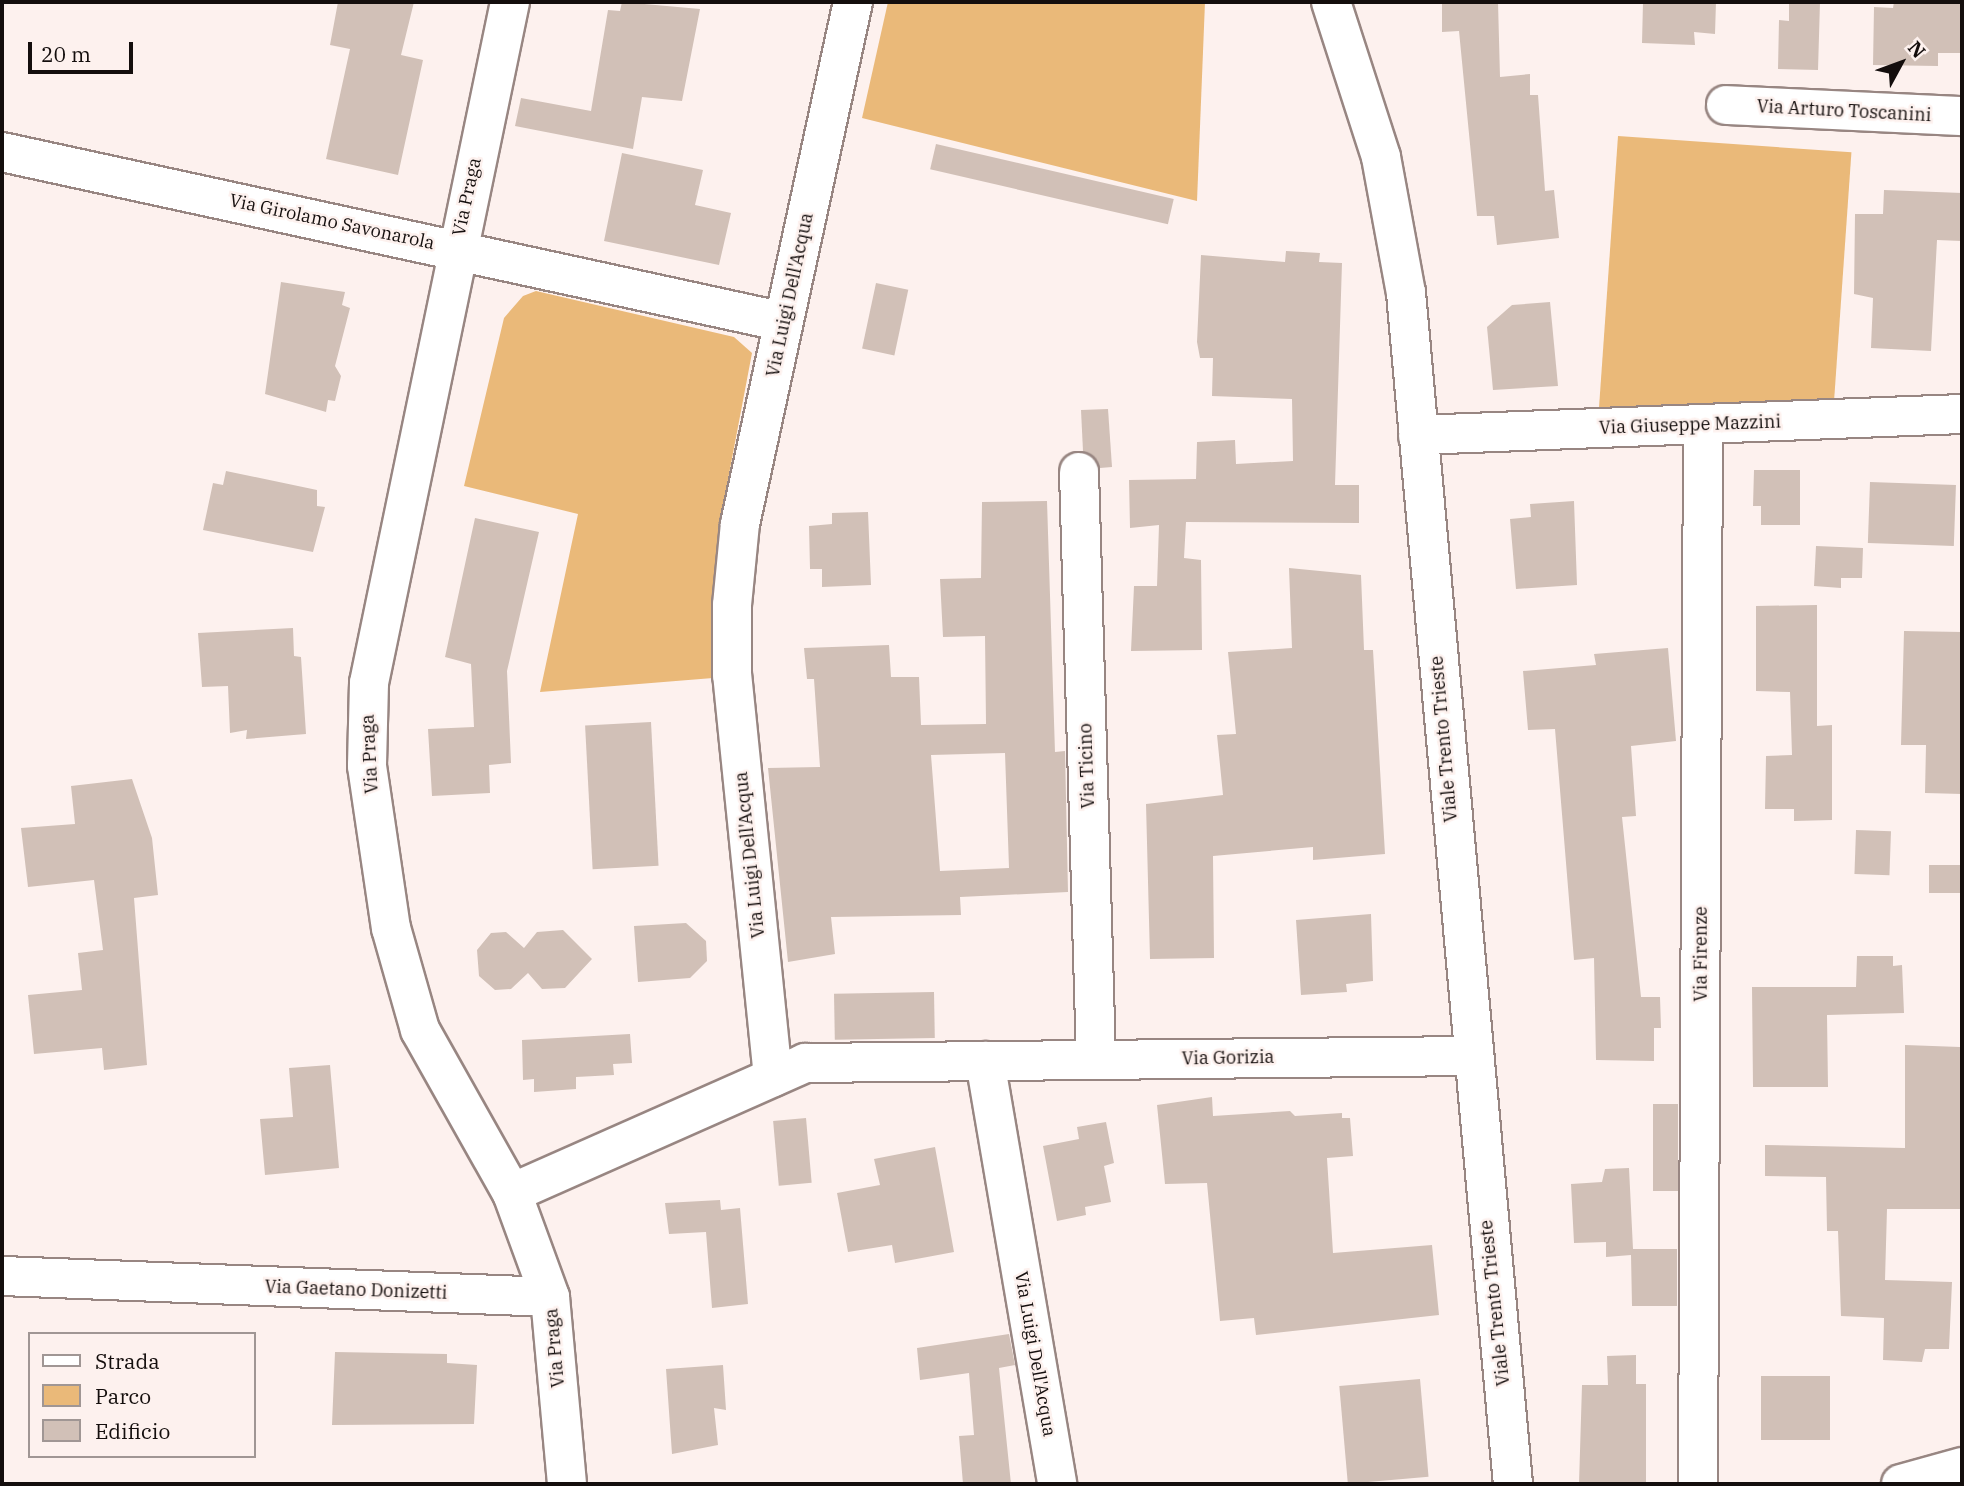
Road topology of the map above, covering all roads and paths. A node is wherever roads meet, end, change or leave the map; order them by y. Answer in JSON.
{"nodes":[{"id":1,"x":510,"y":2,"type":"edge"},
{"id":2,"x":853,"y":2,"type":"edge"},
{"id":3,"x":1331,"y":2,"type":"edge"},
{"id":4,"x":1726,"y":105,"type":"dead end"},
{"id":5,"x":1962,"y":116,"type":"edge"},
{"id":6,"x":2,"y":152,"type":"edge"},
{"id":7,"x":455,"y":248,"type":"junction"},
{"id":8,"x":784,"y":322,"type":"junction"},
{"id":9,"x":1962,"y":414,"type":"edge"},
{"id":10,"x":1703,"y":424,"type":"junction"},
{"id":11,"x":1418,"y":435,"type":"junction"},
{"id":12,"x":1079,"y":472,"type":"dead end"},
{"id":13,"x":1471,"y":1056,"type":"junction"},
{"id":14,"x":1096,"y":1060,"type":"junction"},
{"id":15,"x":985,"y":1061,"type":"junction"},
{"id":16,"x":773,"y":1077,"type":"junction"},
{"id":17,"x":512,"y":1193,"type":"junction"},
{"id":18,"x":2,"y":1276,"type":"edge"},
{"id":19,"x":550,"y":1297,"type":"junction"},
{"id":20,"x":1962,"y":1467,"type":"edge"},
{"id":21,"x":567,"y":1484,"type":"edge"},
{"id":22,"x":1057,"y":1484,"type":"edge"},
{"id":23,"x":1513,"y":1484,"type":"edge"},
{"id":24,"x":1698,"y":1484,"type":"edge"},
{"id":25,"x":1901,"y":1484,"type":"edge"}],
"edges":[{"from":1,"to":7,"type":"street","name":"Via Praga"},
{"from":2,"to":8,"type":"street","name":"Via Luigi Dell'Acqua"},
{"from":3,"to":11,"type":"street","name":"Viale Trento Trieste"},
{"from":4,"to":5,"type":"street","name":"Via Arturo Toscanini"},
{"from":6,"to":7,"type":"street","name":"Via Girolamo Savonarola"},
{"from":7,"to":8,"type":"street","name":"Via Girolamo Savonarola"},
{"from":7,"to":17,"type":"street","name":"Via Praga"},
{"from":8,"to":16,"type":"street","name":"Via Luigi Dell'Acqua"},
{"from":9,"to":10,"type":"street","name":"Via Giuseppe Mazzini"},
{"from":10,"to":11,"type":"street","name":"Via Giuseppe Mazzini"},
{"from":10,"to":24,"type":"street","name":"Via Firenze"},
{"from":11,"to":13,"type":"street","name":"Viale Trento Trieste"},
{"from":12,"to":14,"type":"street","name":"Via Ticino"},
{"from":13,"to":14,"type":"street","name":"Via Gorizia"},
{"from":13,"to":23,"type":"street","name":"Viale Trento Trieste"},
{"from":14,"to":15,"type":"street","name":"Via Gorizia"},
{"from":15,"to":16,"type":"street"},
{"from":15,"to":22,"type":"street","name":"Via Luigi Dell'Acqua"},
{"from":16,"to":17,"type":"street"},
{"from":17,"to":19,"type":"street","name":"Via Praga"},
{"from":18,"to":19,"type":"street","name":"Via Gaetano Donizetti"},
{"from":19,"to":21,"type":"street","name":"Via Praga"},
{"from":20,"to":25,"type":"street"}]}
